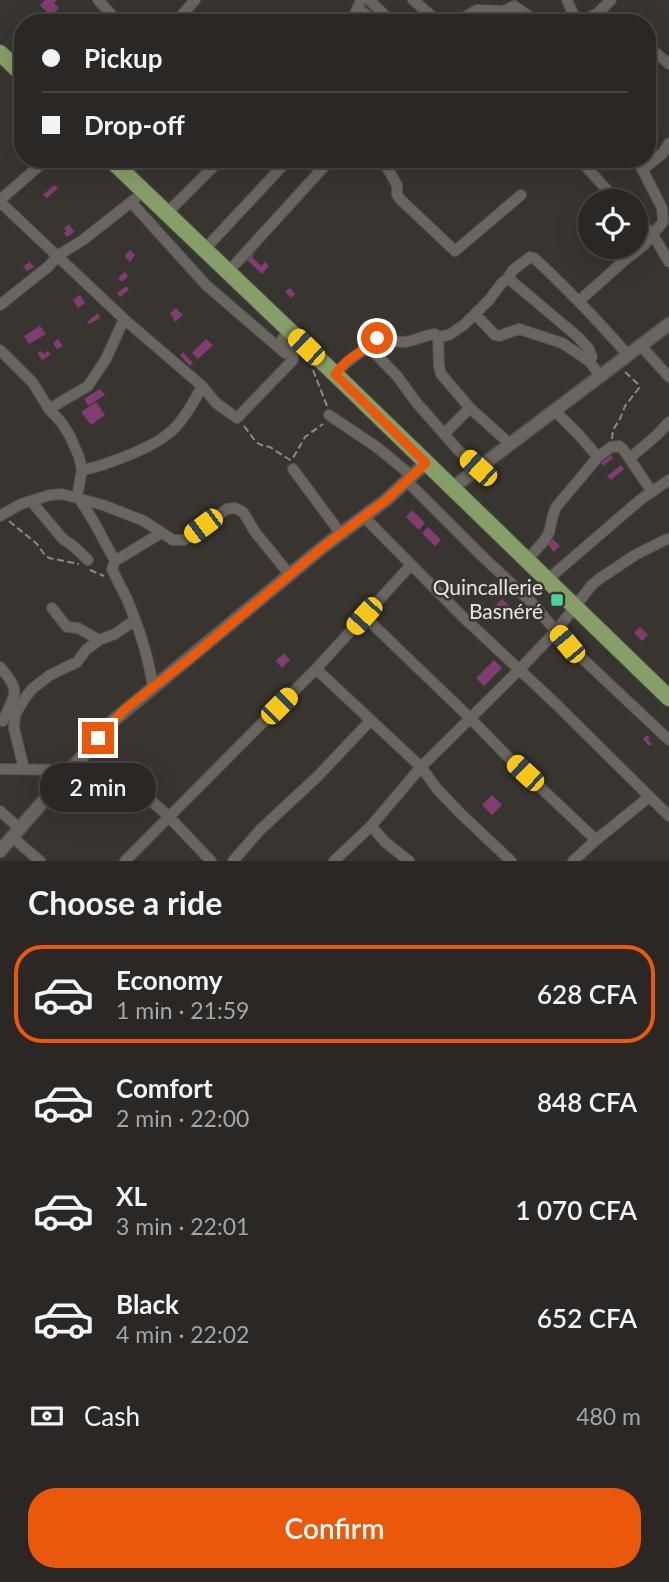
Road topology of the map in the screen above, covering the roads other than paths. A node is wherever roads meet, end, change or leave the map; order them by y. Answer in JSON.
{"nodes":[{"id":1,"x":97,"y":0,"type":"edge"},
{"id":2,"x":195,"y":0,"type":"edge"},
{"id":3,"x":369,"y":0,"type":"edge"},
{"id":4,"x":413,"y":0,"type":"edge"},
{"id":5,"x":611,"y":0,"type":"edge"},
{"id":6,"x":110,"y":14,"type":"edge"},
{"id":7,"x":183,"y":14,"type":"edge"},
{"id":8,"x":384,"y":14,"type":"edge"},
{"id":9,"x":429,"y":14,"type":"edge"},
{"id":10,"x":469,"y":14,"type":"edge"},
{"id":11,"x":526,"y":14,"type":"edge"},
{"id":12,"x":596,"y":14,"type":"edge"},
{"id":13,"x":0,"y":53,"type":"edge"},
{"id":14,"x":14,"y":66,"type":"edge"},
{"id":15,"x":669,"y":143,"type":"edge"},
{"id":16,"x":656,"y":159,"type":"edge"},
{"id":17,"x":37,"y":168,"type":"edge"},
{"id":18,"x":116,"y":168,"type":"edge"},
{"id":19,"x":212,"y":168,"type":"edge"},
{"id":20,"x":281,"y":168,"type":"edge"},
{"id":21,"x":323,"y":168,"type":"edge"},
{"id":22,"x":387,"y":168,"type":"edge"},
{"id":23,"x":587,"y":168,"type":"edge"},
{"id":24,"x":644,"y":168,"type":"edge"},
{"id":25,"x":642,"y":170,"type":"joint"},
{"id":26,"x":606,"y":189,"type":"edge"},
{"id":27,"x":522,"y":195,"type":"dead end"},
{"id":28,"x":137,"y":197,"type":"junction"},
{"id":29,"x":0,"y":201,"type":"edge"},
{"id":30,"x":666,"y":206,"type":"edge"},
{"id":31,"x":166,"y":214,"type":"junction"},
{"id":32,"x":648,"y":230,"type":"edge"},
{"id":33,"x":653,"y":235,"type":"junction"},
{"id":34,"x":665,"y":247,"type":"edge"},
{"id":35,"x":204,"y":250,"type":"junction"},
{"id":36,"x":57,"y":256,"type":"junction"},
{"id":37,"x":669,"y":262,"type":"edge"},
{"id":38,"x":228,"y":272,"type":"junction"},
{"id":39,"x":508,"y":278,"type":"junction"},
{"id":40,"x":579,"y":300,"type":"junction"},
{"id":41,"x":0,"y":305,"type":"edge"},
{"id":42,"x":475,"y":314,"type":"junction"},
{"id":43,"x":124,"y":319,"type":"junction"},
{"id":44,"x":669,"y":324,"type":"edge"},
{"id":45,"x":290,"y":331,"type":"junction"},
{"id":46,"x":438,"y":337,"type":"junction"},
{"id":47,"x":641,"y":346,"type":"junction"},
{"id":48,"x":369,"y":347,"type":"junction"},
{"id":49,"x":0,"y":349,"type":"edge"},
{"id":50,"x":293,"y":360,"type":"junction"},
{"id":51,"x":589,"y":360,"type":"junction"},
{"id":52,"x":623,"y":360,"type":"junction"},
{"id":53,"x":335,"y":374,"type":"junction"},
{"id":54,"x":601,"y":377,"type":"junction"},
{"id":55,"x":669,"y":377,"type":"edge"},
{"id":56,"x":202,"y":386,"type":"junction"},
{"id":57,"x":470,"y":408,"type":"junction"},
{"id":58,"x":49,"y":409,"type":"junction"},
{"id":59,"x":555,"y":411,"type":"junction"},
{"id":60,"x":329,"y":415,"type":"road end"},
{"id":61,"x":669,"y":422,"type":"edge"},
{"id":62,"x":444,"y":434,"type":"junction"},
{"id":63,"x":510,"y":444,"type":"junction"},
{"id":64,"x":598,"y":457,"type":"junction"},
{"id":65,"x":630,"y":458,"type":"junction"},
{"id":66,"x":426,"y":463,"type":"junction"},
{"id":67,"x":478,"y":468,"type":"junction"},
{"id":68,"x":293,"y":469,"type":"dead end"},
{"id":69,"x":82,"y":470,"type":"junction"},
{"id":70,"x":409,"y":479,"type":"junction"},
{"id":71,"x":669,"y":480,"type":"edge"},
{"id":72,"x":452,"y":488,"type":"junction"},
{"id":73,"x":652,"y":492,"type":"junction"},
{"id":74,"x":78,"y":498,"type":"junction"},
{"id":75,"x":32,"y":501,"type":"junction"},
{"id":76,"x":0,"y":516,"type":"edge"},
{"id":77,"x":365,"y":517,"type":"junction"},
{"id":78,"x":161,"y":533,"type":"junction"},
{"id":79,"x":341,"y":534,"type":"junction"},
{"id":80,"x":667,"y":539,"type":"edge"},
{"id":81,"x":526,"y":561,"type":"junction"},
{"id":82,"x":115,"y":562,"type":"junction"},
{"id":83,"x":86,"y":565,"type":"road end"},
{"id":84,"x":411,"y":565,"type":"junction"},
{"id":85,"x":290,"y":575,"type":"junction"},
{"id":86,"x":547,"y":580,"type":"junction"},
{"id":87,"x":575,"y":606,"type":"junction"},
{"id":88,"x":52,"y":608,"type":"dead end"},
{"id":89,"x":364,"y":616,"type":"junction"},
{"id":90,"x":135,"y":620,"type":"junction"},
{"id":91,"x":556,"y":631,"type":"junction"},
{"id":92,"x":99,"y":640,"type":"junction"},
{"id":93,"x":0,"y":667,"type":"edge"},
{"id":94,"x":316,"y":669,"type":"junction"},
{"id":95,"x":519,"y":670,"type":"junction"},
{"id":96,"x":153,"y":688,"type":"junction"},
{"id":97,"x":669,"y":698,"type":"edge"},
{"id":98,"x":470,"y":718,"type":"junction"},
{"id":99,"x":1,"y":719,"type":"edge"},
{"id":100,"x":370,"y":721,"type":"junction"},
{"id":101,"x":15,"y":734,"type":"junction"},
{"id":102,"x":669,"y":740,"type":"edge"},
{"id":103,"x":421,"y":767,"type":"junction"},
{"id":104,"x":0,"y":769,"type":"edge"},
{"id":105,"x":24,"y":769,"type":"junction"},
{"id":106,"x":70,"y":770,"type":"junction"},
{"id":107,"x":649,"y":797,"type":"junction"},
{"id":108,"x":0,"y":811,"type":"edge"},
{"id":109,"x":669,"y":816,"type":"edge"},
{"id":110,"x":169,"y":817,"type":"junction"},
{"id":111,"x":371,"y":826,"type":"junction"},
{"id":112,"x":15,"y":833,"type":"junction"},
{"id":113,"x":596,"y":840,"type":"junction"},
{"id":114,"x":0,"y":850,"type":"edge"},
{"id":115,"x":40,"y":861,"type":"edge"},
{"id":116,"x":125,"y":861,"type":"edge"},
{"id":117,"x":211,"y":861,"type":"edge"},
{"id":118,"x":233,"y":861,"type":"edge"},
{"id":119,"x":334,"y":861,"type":"edge"},
{"id":120,"x":409,"y":861,"type":"edge"},
{"id":121,"x":511,"y":861,"type":"edge"},
{"id":122,"x":573,"y":861,"type":"edge"}],
"edges":[{"from":1,"to":6,"type":"street"},
{"from":2,"to":7,"type":"street"},
{"from":3,"to":8,"type":"street"},
{"from":4,"to":9,"type":"street"},
{"from":5,"to":12,"type":"street"},
{"from":10,"to":11,"type":"street"},
{"from":13,"to":14,"type":"main road"},
{"from":15,"to":16,"type":"street"},
{"from":17,"to":29,"type":"street"},
{"from":18,"to":28,"type":"main road"},
{"from":19,"to":31,"type":"street"},
{"from":20,"to":35,"type":"street"},
{"from":21,"to":38,"type":"street"},
{"from":22,"to":27,"type":"street"},
{"from":23,"to":26,"type":"street"},
{"from":24,"to":25,"type":"street"},
{"from":25,"to":30,"type":"street"},
{"from":28,"to":31,"type":"main road"},
{"from":28,"to":36,"type":"street"},
{"from":28,"to":50,"type":"street"},
{"from":29,"to":36,"type":"street"},
{"from":30,"to":33,"type":"street"},
{"from":31,"to":35,"type":"main road"},
{"from":32,"to":33,"type":"street"},
{"from":33,"to":34,"type":"street"},
{"from":33,"to":40,"type":"street"},
{"from":34,"to":37,"type":"street"},
{"from":35,"to":38,"type":"main road"},
{"from":36,"to":41,"type":"street"},
{"from":36,"to":43,"type":"street"},
{"from":38,"to":45,"type":"main road"},
{"from":39,"to":40,"type":"street"},
{"from":39,"to":42,"type":"street"},
{"from":39,"to":51,"type":"street"},
{"from":40,"to":52,"type":"street"},
{"from":42,"to":46,"type":"street"},
{"from":42,"to":51,"type":"street"},
{"from":43,"to":56,"type":"street"},
{"from":43,"to":58,"type":"street"},
{"from":44,"to":47,"type":"street"},
{"from":45,"to":50,"type":"street"},
{"from":45,"to":53,"type":"main road"},
{"from":46,"to":48,"type":"street"},
{"from":46,"to":57,"type":"street"},
{"from":47,"to":52,"type":"street"},
{"from":47,"to":55,"type":"street"},
{"from":48,"to":53,"type":"street"},
{"from":48,"to":62,"type":"street"},
{"from":49,"to":58,"type":"street"},
{"from":50,"to":56,"type":"street"},
{"from":51,"to":54,"type":"street"},
{"from":52,"to":54,"type":"street"},
{"from":53,"to":66,"type":"main road"},
{"from":54,"to":59,"type":"street"},
{"from":56,"to":69,"type":"street"},
{"from":57,"to":62,"type":"street"},
{"from":57,"to":63,"type":"street"},
{"from":58,"to":69,"type":"street"},
{"from":59,"to":63,"type":"street"},
{"from":59,"to":64,"type":"street"},
{"from":60,"to":70,"type":"street"},
{"from":61,"to":65,"type":"street"},
{"from":62,"to":67,"type":"street"},
{"from":63,"to":67,"type":"street"},
{"from":64,"to":65,"type":"street"},
{"from":64,"to":81,"type":"street"},
{"from":65,"to":73,"type":"street"},
{"from":66,"to":70,"type":"street"},
{"from":66,"to":72,"type":"main road"},
{"from":67,"to":72,"type":"street"},
{"from":68,"to":79,"type":"street"},
{"from":69,"to":74,"type":"street"},
{"from":70,"to":77,"type":"street"},
{"from":70,"to":91,"type":"street"},
{"from":71,"to":73,"type":"street"},
{"from":72,"to":81,"type":"main road"},
{"from":73,"to":86,"type":"street"},
{"from":74,"to":75,"type":"street"},
{"from":74,"to":78,"type":"street"},
{"from":74,"to":82,"type":"street"},
{"from":75,"to":76,"type":"street"},
{"from":75,"to":83,"type":"street"},
{"from":77,"to":79,"type":"street"},
{"from":77,"to":84,"type":"street"},
{"from":78,"to":82,"type":"street"},
{"from":78,"to":85,"type":"street"},
{"from":79,"to":85,"type":"street"},
{"from":80,"to":87,"type":"street"},
{"from":81,"to":86,"type":"main road"},
{"from":82,"to":90,"type":"street"},
{"from":84,"to":89,"type":"street"},
{"from":84,"to":95,"type":"street"},
{"from":85,"to":96,"type":"street"},
{"from":86,"to":87,"type":"main road"},
{"from":87,"to":91,"type":"street"},
{"from":87,"to":97,"type":"main road"},
{"from":88,"to":92,"type":"street"},
{"from":89,"to":94,"type":"street"},
{"from":89,"to":98,"type":"street"},
{"from":90,"to":92,"type":"street"},
{"from":90,"to":96,"type":"street"},
{"from":91,"to":95,"type":"street"},
{"from":91,"to":102,"type":"street"},
{"from":92,"to":101,"type":"street"},
{"from":93,"to":99,"type":"street"},
{"from":94,"to":100,"type":"street"},
{"from":94,"to":110,"type":"street"},
{"from":95,"to":98,"type":"street"},
{"from":95,"to":107,"type":"street"},
{"from":96,"to":106,"type":"street"},
{"from":98,"to":103,"type":"street"},
{"from":98,"to":113,"type":"street"},
{"from":99,"to":101,"type":"street"},
{"from":100,"to":103,"type":"street"},
{"from":100,"to":118,"type":"street"},
{"from":101,"to":105,"type":"street"},
{"from":103,"to":111,"type":"street"},
{"from":103,"to":121,"type":"street"},
{"from":104,"to":105,"type":"street"},
{"from":105,"to":106,"type":"street"},
{"from":106,"to":110,"type":"street"},
{"from":106,"to":112,"type":"street"},
{"from":107,"to":109,"type":"street"},
{"from":107,"to":113,"type":"street"},
{"from":108,"to":112,"type":"street"},
{"from":110,"to":116,"type":"street"},
{"from":110,"to":117,"type":"street"},
{"from":111,"to":119,"type":"street"},
{"from":111,"to":120,"type":"street"},
{"from":112,"to":114,"type":"street"},
{"from":112,"to":115,"type":"street"},
{"from":113,"to":122,"type":"street"}]}
